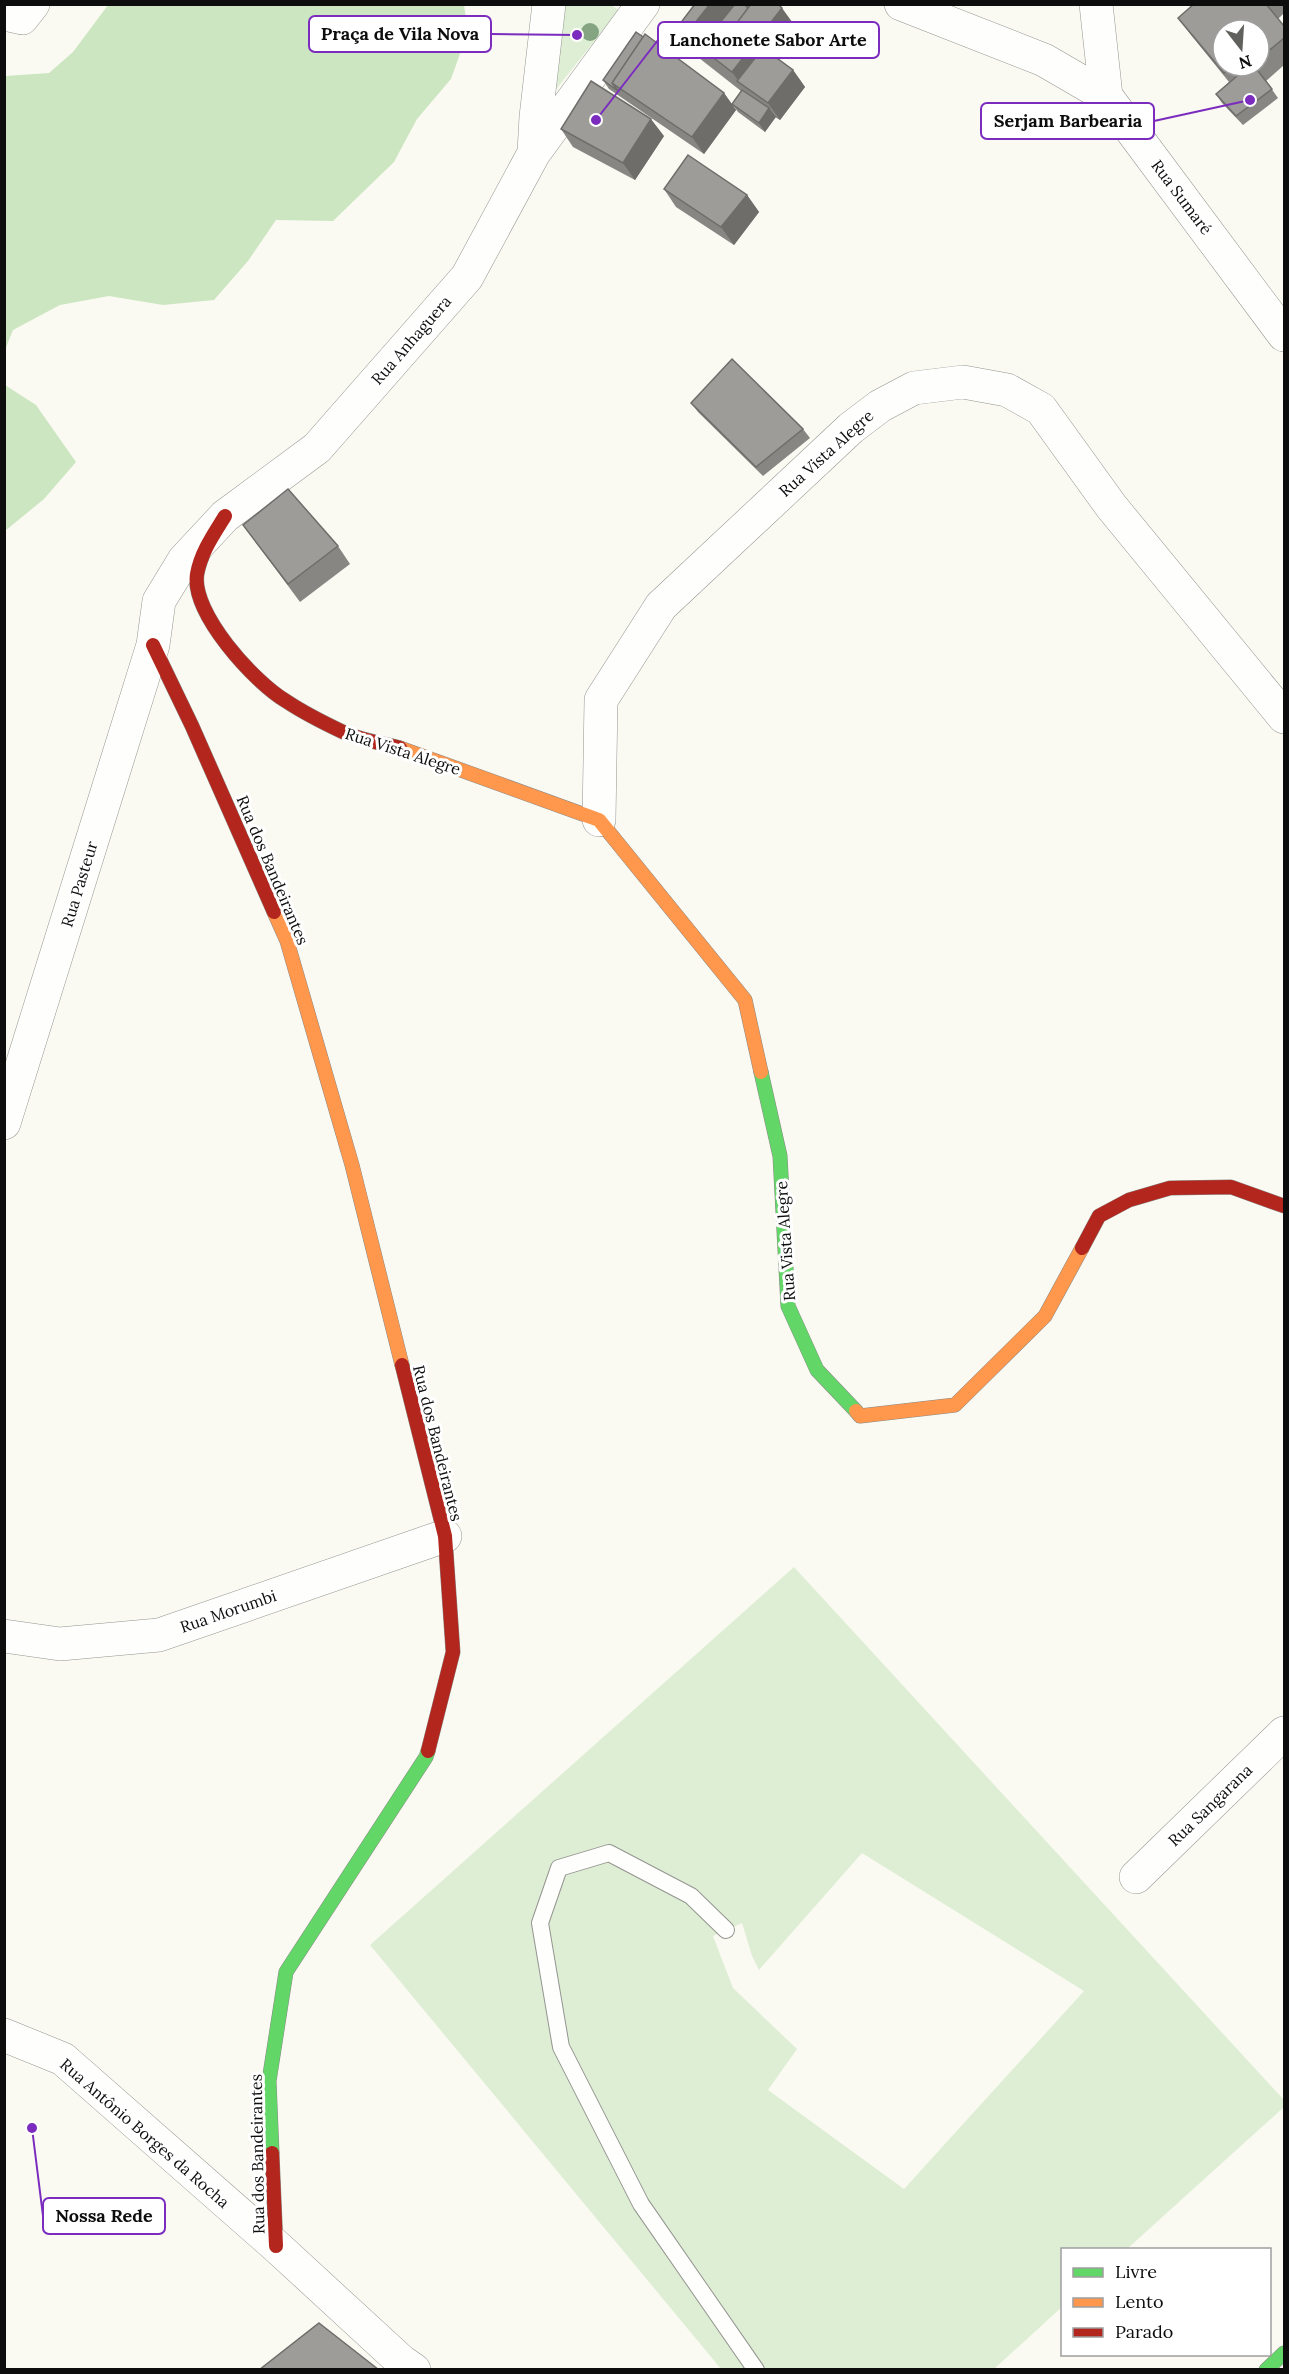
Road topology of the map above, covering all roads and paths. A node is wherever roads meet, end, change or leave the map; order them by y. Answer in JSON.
{"nodes":[{"id":1,"x":33,"y":4,"type":"edge"},
{"id":2,"x":549,"y":4,"type":"edge"},
{"id":3,"x":643,"y":4,"type":"edge"},
{"id":4,"x":901,"y":4,"type":"edge"},
{"id":5,"x":1096,"y":4,"type":"edge"},
{"id":6,"x":4,"y":14,"type":"edge"},
{"id":7,"x":1106,"y":96,"type":"junction"},
{"id":8,"x":547,"y":117,"type":"junction"},
{"id":9,"x":1284,"y":335,"type":"edge"},
{"id":10,"x":225,"y":516,"type":"junction"},
{"id":11,"x":153,"y":645,"type":"junction"},
{"id":12,"x":1284,"y":717,"type":"edge"},
{"id":13,"x":599,"y":820,"type":"junction"},
{"id":14,"x":4,"y":1124,"type":"edge"},
{"id":15,"x":1284,"y":1206,"type":"edge"},
{"id":16,"x":445,"y":1536,"type":"junction"},
{"id":17,"x":4,"y":1636,"type":"edge"},
{"id":18,"x":1284,"y":1733,"type":"edge"},
{"id":19,"x":1136,"y":1877,"type":"dead end"},
{"id":20,"x":726,"y":1930,"type":"dead end"},
{"id":21,"x":4,"y":2035,"type":"edge"},
{"id":22,"x":276,"y":2246,"type":"junction"},
{"id":23,"x":1284,"y":2353,"type":"edge"},
{"id":24,"x":414,"y":2370,"type":"edge"},
{"id":25,"x":756,"y":2370,"type":"edge"},
{"id":26,"x":1266,"y":2370,"type":"edge"}],
"edges":[{"from":1,"to":6,"type":"street"},
{"from":2,"to":8,"type":"street"},
{"from":3,"to":8,"type":"street","name":"Rua Anhaguera"},
{"from":4,"to":7,"type":"street","name":"Rua Sumaré"},
{"from":5,"to":7,"type":"street"},
{"from":7,"to":9,"type":"street","name":"Rua Sumaré"},
{"from":8,"to":10,"type":"street","name":"Rua Anhaguera"},
{"from":10,"to":11,"type":"street","name":"Rua Anhaguera"},
{"from":10,"to":13,"type":"main road","name":"Rua Vista Alegre"},
{"from":11,"to":14,"type":"street","name":"Rua Pasteur"},
{"from":11,"to":16,"type":"main road","name":"Rua dos Bandeirantes"},
{"from":12,"to":13,"type":"street","name":"Rua Vista Alegre"},
{"from":13,"to":15,"type":"main road","name":"Rua Vista Alegre"},
{"from":16,"to":17,"type":"street","name":"Rua Morumbi"},
{"from":16,"to":22,"type":"main road","name":"Rua dos Bandeirantes"},
{"from":18,"to":19,"type":"street","name":"Rua Sangarana"},
{"from":20,"to":25,"type":"lane"},
{"from":21,"to":22,"type":"street","name":"Rua Antônio Borges da Rocha"},
{"from":22,"to":24,"type":"street","name":"Rua Antônio Borges da Rocha"},
{"from":23,"to":26,"type":"main road"}]}
